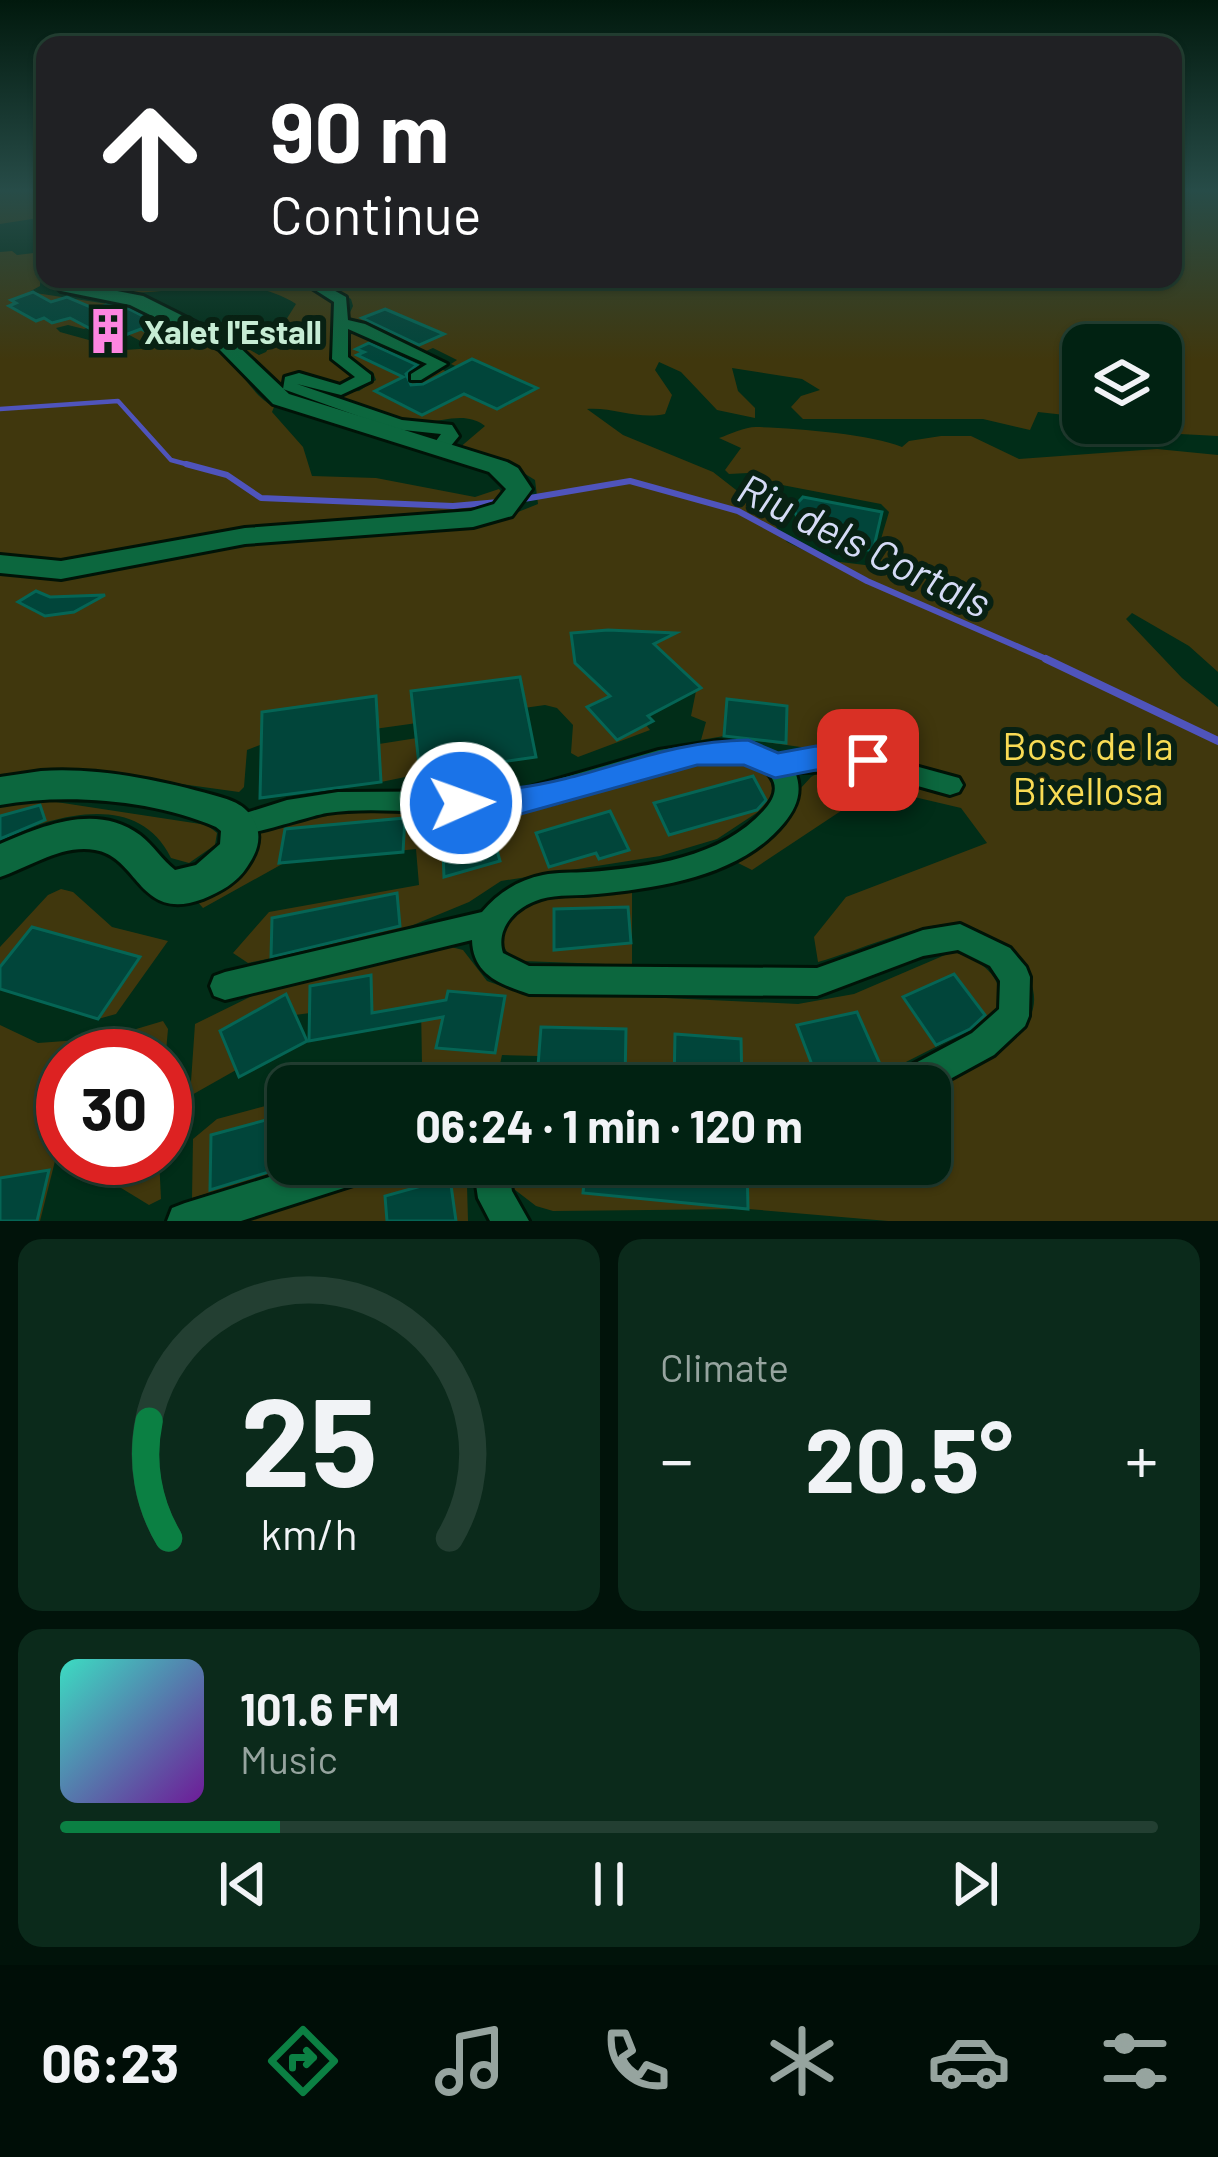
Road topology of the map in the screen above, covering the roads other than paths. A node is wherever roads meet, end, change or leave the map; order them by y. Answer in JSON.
{"nodes":[{"id":1,"x":73,"y":288,"type":"edge"},
{"id":2,"x":320,"y":288,"type":"edge"},
{"id":3,"x":341,"y":323,"type":"junction"},
{"id":4,"x":416,"y":376,"type":"dead end"},
{"id":5,"x":439,"y":449,"type":"junction"},
{"id":6,"x":0,"y":565,"type":"edge"},
{"id":7,"x":775,"y":766,"type":"junction"},
{"id":8,"x":950,"y":785,"type":"dead end"},
{"id":9,"x":0,"y":791,"type":"edge"},
{"id":10,"x":239,"y":826,"type":"junction"},
{"id":11,"x":0,"y":861,"type":"edge"},
{"id":12,"x":489,"y":923,"type":"junction"},
{"id":13,"x":225,"y":986,"type":"dead end"},
{"id":14,"x":944,"y":1065,"type":"edge"},
{"id":15,"x":300,"y":1185,"type":"edge"},
{"id":16,"x":494,"y":1185,"type":"edge"},
{"id":17,"x":185,"y":1221,"type":"edge"},
{"id":18,"x":511,"y":1221,"type":"edge"}],
"edges":[{"from":1,"to":5,"type":"main road"},
{"from":2,"to":3,"type":"street"},
{"from":3,"to":4,"type":"street"},
{"from":3,"to":5,"type":"street"},
{"from":5,"to":6,"type":"main road"},
{"from":7,"to":8,"type":"street"},
{"from":7,"to":10,"type":"street"},
{"from":7,"to":12,"type":"street"},
{"from":9,"to":10,"type":"main road"},
{"from":10,"to":11,"type":"main road"},
{"from":12,"to":13,"type":"street"},
{"from":12,"to":14,"type":"street"},
{"from":15,"to":17,"type":"street"},
{"from":16,"to":18,"type":"street"}]}
